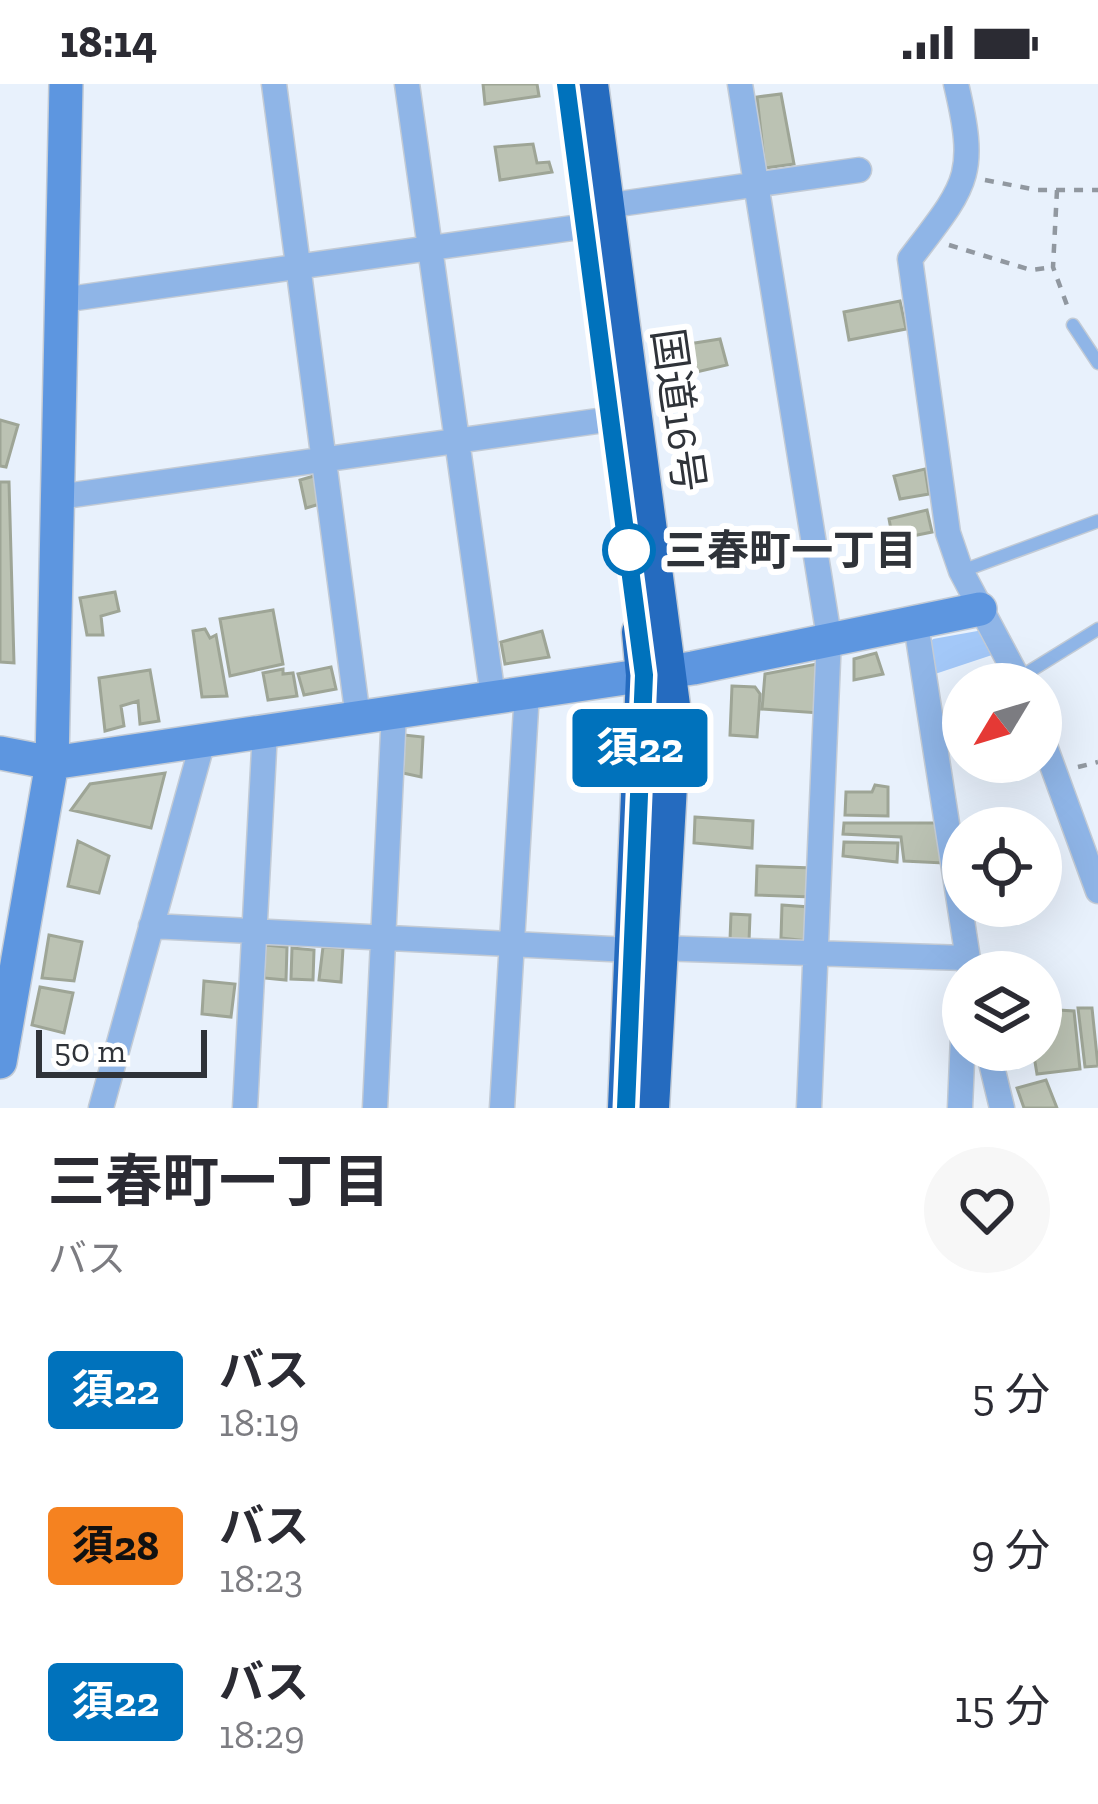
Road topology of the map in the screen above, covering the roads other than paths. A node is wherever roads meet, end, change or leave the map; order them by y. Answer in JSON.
{"nodes":[{"id":1,"x":66,"y":84,"type":"edge"},
{"id":2,"x":274,"y":84,"type":"edge"},
{"id":3,"x":407,"y":84,"type":"edge"},
{"id":4,"x":566,"y":84,"type":"edge"},
{"id":5,"x":590,"y":84,"type":"edge"},
{"id":6,"x":740,"y":84,"type":"edge"},
{"id":7,"x":956,"y":84,"type":"edge"},
{"id":8,"x":859,"y":170,"type":"dead end"},
{"id":9,"x":753,"y":188,"type":"junction"},
{"id":10,"x":599,"y":218,"type":"junction"},
{"id":11,"x":430,"y":248,"type":"junction"},
{"id":12,"x":300,"y":266,"type":"junction"},
{"id":13,"x":62,"y":300,"type":"junction"},
{"id":14,"x":1073,"y":325,"type":"road end"},
{"id":15,"x":1098,"y":363,"type":"edge"},
{"id":16,"x":622,"y":418,"type":"junction"},
{"id":17,"x":460,"y":441,"type":"junction"},
{"id":18,"x":326,"y":460,"type":"junction"},
{"id":19,"x":58,"y":497,"type":"junction"},
{"id":20,"x":1098,"y":520,"type":"edge"},
{"id":21,"x":961,"y":571,"type":"junction"},
{"id":22,"x":980,"y":609,"type":"junction"},
{"id":23,"x":915,"y":618,"type":"junction"},
{"id":24,"x":1098,"y":629,"type":"edge"},
{"id":25,"x":829,"y":637,"type":"junction"},
{"id":26,"x":1009,"y":663,"type":"edge"},
{"id":27,"x":1046,"y":663,"type":"edge"},
{"id":28,"x":656,"y":673,"type":"junction"},
{"id":29,"x":510,"y":695,"type":"junction"},
{"id":30,"x":394,"y":712,"type":"junction"},
{"id":31,"x":358,"y":718,"type":"junction"},
{"id":32,"x":265,"y":731,"type":"junction"},
{"id":33,"x":203,"y":741,"type":"junction"},
{"id":34,"x":0,"y":753,"type":"edge"},
{"id":35,"x":52,"y":764,"type":"junction"},
{"id":36,"x":1059,"y":783,"type":"edge"},
{"id":37,"x":1098,"y":888,"type":"edge"},
{"id":38,"x":152,"y":926,"type":"junction"},
{"id":39,"x":252,"y":931,"type":"junction"},
{"id":40,"x":382,"y":938,"type":"junction"},
{"id":41,"x":515,"y":944,"type":"junction"},
{"id":42,"x":643,"y":949,"type":"junction"},
{"id":43,"x":965,"y":951,"type":"edge"},
{"id":44,"x":815,"y":953,"type":"junction"},
{"id":45,"x":942,"y":965,"type":"edge"},
{"id":46,"x":0,"y":1062,"type":"edge"},
{"id":47,"x":962,"y":1071,"type":"edge"},
{"id":48,"x":993,"y":1071,"type":"edge"},
{"id":49,"x":101,"y":1108,"type":"edge"},
{"id":50,"x":245,"y":1108,"type":"edge"},
{"id":51,"x":375,"y":1108,"type":"edge"},
{"id":52,"x":502,"y":1108,"type":"edge"},
{"id":53,"x":626,"y":1108,"type":"edge"},
{"id":54,"x":651,"y":1108,"type":"edge"},
{"id":55,"x":809,"y":1108,"type":"edge"},
{"id":56,"x":960,"y":1108,"type":"edge"},
{"id":57,"x":1002,"y":1108,"type":"edge"}],
"edges":[{"from":1,"to":13,"type":"street"},
{"from":2,"to":12,"type":"street"},
{"from":3,"to":11,"type":"street"},
{"from":4,"to":10,"type":"highway","name":"国道16号"},
{"from":5,"to":10,"type":"highway","name":"国道16号"},
{"from":6,"to":9,"type":"street"},
{"from":7,"to":21,"type":"street"},
{"from":8,"to":9,"type":"street"},
{"from":9,"to":10,"type":"street"},
{"from":9,"to":25,"type":"street"},
{"from":10,"to":11,"type":"street"},
{"from":10,"to":16,"type":"highway","name":"国道16号"},
{"from":11,"to":12,"type":"street"},
{"from":11,"to":17,"type":"street"},
{"from":12,"to":13,"type":"street"},
{"from":12,"to":18,"type":"street"},
{"from":13,"to":19,"type":"street"},
{"from":14,"to":15,"type":"lane"},
{"from":16,"to":17,"type":"street"},
{"from":16,"to":28,"type":"highway","name":"国道16号"},
{"from":17,"to":18,"type":"street"},
{"from":17,"to":29,"type":"street"},
{"from":18,"to":19,"type":"street"},
{"from":18,"to":31,"type":"street"},
{"from":19,"to":35,"type":"street"},
{"from":20,"to":21,"type":"lane"},
{"from":21,"to":22,"type":"street"},
{"from":22,"to":23,"type":"street"},
{"from":22,"to":26,"type":"street"},
{"from":23,"to":25,"type":"street"},
{"from":23,"to":43,"type":"street"},
{"from":24,"to":27,"type":"lane"},
{"from":25,"to":28,"type":"street"},
{"from":25,"to":44,"type":"street"},
{"from":28,"to":29,"type":"street"},
{"from":28,"to":42,"type":"highway","name":"国道16号"},
{"from":29,"to":30,"type":"street"},
{"from":29,"to":41,"type":"street"},
{"from":30,"to":31,"type":"street"},
{"from":30,"to":40,"type":"street"},
{"from":31,"to":32,"type":"street"},
{"from":32,"to":33,"type":"street"},
{"from":32,"to":39,"type":"street"},
{"from":33,"to":35,"type":"street"},
{"from":33,"to":38,"type":"street"},
{"from":34,"to":35,"type":"street"},
{"from":35,"to":46,"type":"street"},
{"from":36,"to":37,"type":"street"},
{"from":38,"to":39,"type":"street"},
{"from":38,"to":49,"type":"street"},
{"from":39,"to":40,"type":"street"},
{"from":39,"to":50,"type":"street"},
{"from":40,"to":41,"type":"street"},
{"from":40,"to":51,"type":"street"},
{"from":41,"to":42,"type":"street"},
{"from":41,"to":52,"type":"street"},
{"from":42,"to":44,"type":"street"},
{"from":42,"to":53,"type":"highway","name":"国道16号"},
{"from":42,"to":54,"type":"highway","name":"国道16号"},
{"from":44,"to":45,"type":"street"},
{"from":44,"to":55,"type":"street"},
{"from":47,"to":56,"type":"street"},
{"from":48,"to":57,"type":"street"}]}
